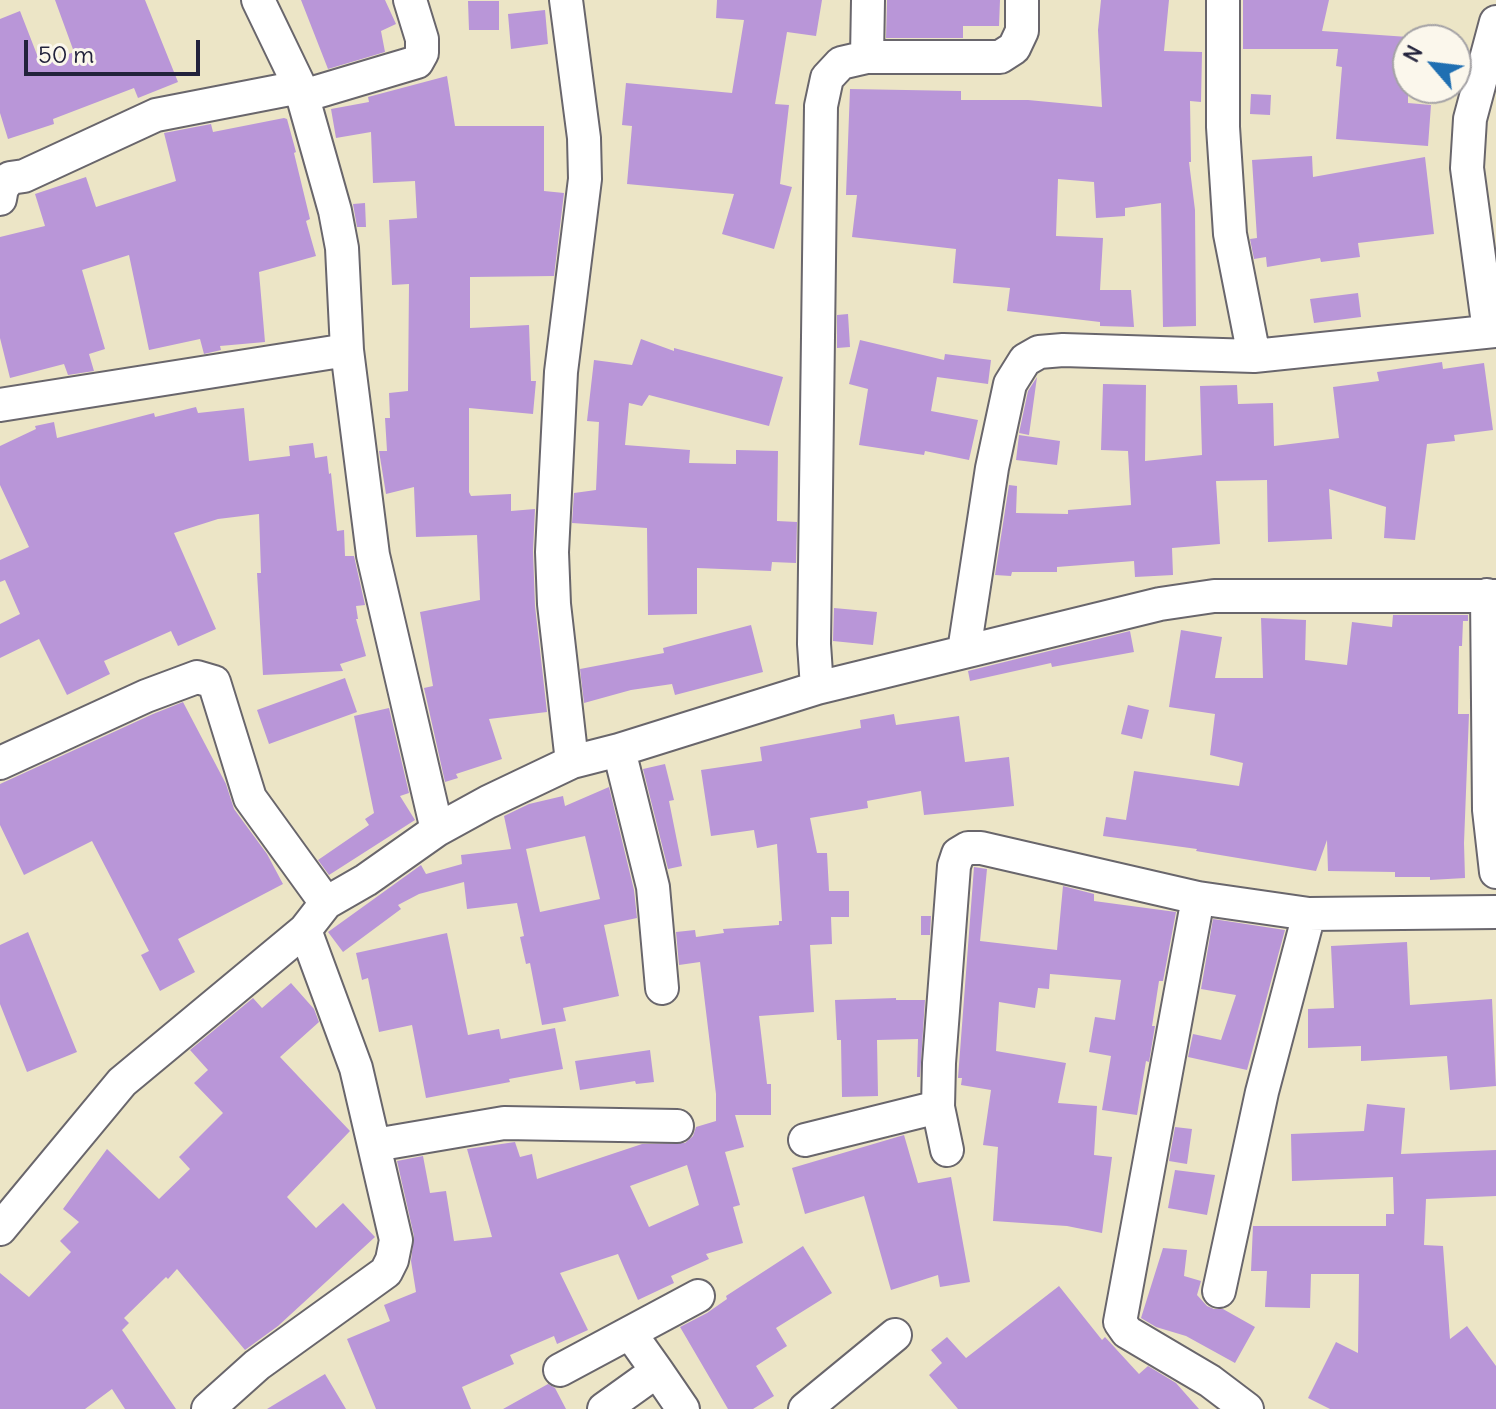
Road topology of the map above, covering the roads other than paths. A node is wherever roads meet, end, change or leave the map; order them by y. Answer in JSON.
{"nodes":[{"id":1,"x":258,"y":0,"type":"edge"},
{"id":2,"x":410,"y":0,"type":"edge"},
{"id":3,"x":566,"y":0,"type":"edge"},
{"id":4,"x":868,"y":0,"type":"edge"},
{"id":5,"x":1022,"y":0,"type":"edge"},
{"id":6,"x":1223,"y":0,"type":"edge"},
{"id":7,"x":1496,"y":22,"type":"edge"},
{"id":8,"x":867,"y":57,"type":"junction"},
{"id":9,"x":302,"y":92,"type":"junction"},
{"id":10,"x":0,"y":202,"type":"edge"},
{"id":11,"x":0,"y":223,"type":"edge"},
{"id":12,"x":1493,"y":331,"type":"edge"},
{"id":13,"x":347,"y":350,"type":"junction"},
{"id":14,"x":1254,"y":356,"type":"junction"},
{"id":15,"x":0,"y":405,"type":"edge"},
{"id":16,"x":1491,"y":596,"type":"edge"},
{"id":17,"x":964,"y":651,"type":"junction"},
{"id":18,"x":817,"y":688,"type":"junction"},
{"id":19,"x":619,"y":750,"type":"junction"},
{"id":20,"x":572,"y":762,"type":"junction"},
{"id":21,"x":0,"y":763,"type":"edge"},
{"id":22,"x":437,"y":830,"type":"junction"},
{"id":23,"x":1496,"y":872,"type":"edge"},
{"id":24,"x":1198,"y":898,"type":"junction"},
{"id":25,"x":326,"y":903,"type":"junction"},
{"id":26,"x":1496,"y":912,"type":"edge"},
{"id":27,"x":1309,"y":914,"type":"junction"},
{"id":28,"x":305,"y":930,"type":"junction"},
{"id":29,"x":662,"y":988,"type":"dead end"},
{"id":30,"x":938,"y":1107,"type":"junction"},
{"id":31,"x":677,"y":1126,"type":"dead end"},
{"id":32,"x":805,"y":1140,"type":"dead end"},
{"id":33,"x":375,"y":1145,"type":"junction"},
{"id":34,"x":947,"y":1150,"type":"dead end"},
{"id":35,"x":0,"y":1229,"type":"edge"},
{"id":36,"x":1219,"y":1291,"type":"dead end"},
{"id":37,"x":698,"y":1296,"type":"dead end"},
{"id":38,"x":630,"y":1333,"type":"junction"},
{"id":39,"x":895,"y":1335,"type":"dead end"},
{"id":40,"x":560,"y":1370,"type":"dead end"},
{"id":41,"x":657,"y":1371,"type":"junction"},
{"id":42,"x":208,"y":1409,"type":"edge"},
{"id":43,"x":604,"y":1409,"type":"edge"},
{"id":44,"x":683,"y":1409,"type":"edge"},
{"id":45,"x":805,"y":1409,"type":"edge"},
{"id":46,"x":1247,"y":1409,"type":"edge"}],
"edges":[{"from":1,"to":9,"type":"street"},
{"from":2,"to":9,"type":"street"},
{"from":3,"to":20,"type":"street"},
{"from":4,"to":8,"type":"street"},
{"from":5,"to":8,"type":"street"},
{"from":6,"to":14,"type":"street"},
{"from":7,"to":12,"type":"street"},
{"from":8,"to":18,"type":"street"},
{"from":9,"to":10,"type":"street"},
{"from":9,"to":13,"type":"street"},
{"from":10,"to":11,"type":"street"},
{"from":12,"to":14,"type":"street"},
{"from":13,"to":15,"type":"street"},
{"from":13,"to":22,"type":"street"},
{"from":14,"to":17,"type":"street"},
{"from":16,"to":17,"type":"street"},
{"from":16,"to":23,"type":"street"},
{"from":17,"to":18,"type":"street"},
{"from":18,"to":19,"type":"street"},
{"from":19,"to":20,"type":"street"},
{"from":19,"to":29,"type":"street"},
{"from":20,"to":22,"type":"street"},
{"from":21,"to":25,"type":"street"},
{"from":22,"to":25,"type":"street"},
{"from":24,"to":27,"type":"street"},
{"from":24,"to":30,"type":"street"},
{"from":24,"to":46,"type":"street"},
{"from":25,"to":28,"type":"street"},
{"from":26,"to":27,"type":"street"},
{"from":27,"to":36,"type":"street"},
{"from":28,"to":33,"type":"street"},
{"from":28,"to":35,"type":"street"},
{"from":30,"to":32,"type":"street"},
{"from":30,"to":34,"type":"street"},
{"from":31,"to":33,"type":"street"},
{"from":33,"to":42,"type":"street"},
{"from":37,"to":38,"type":"street"},
{"from":38,"to":40,"type":"street"},
{"from":38,"to":41,"type":"street"},
{"from":39,"to":45,"type":"street"},
{"from":41,"to":43,"type":"street"},
{"from":41,"to":44,"type":"street"}]}
